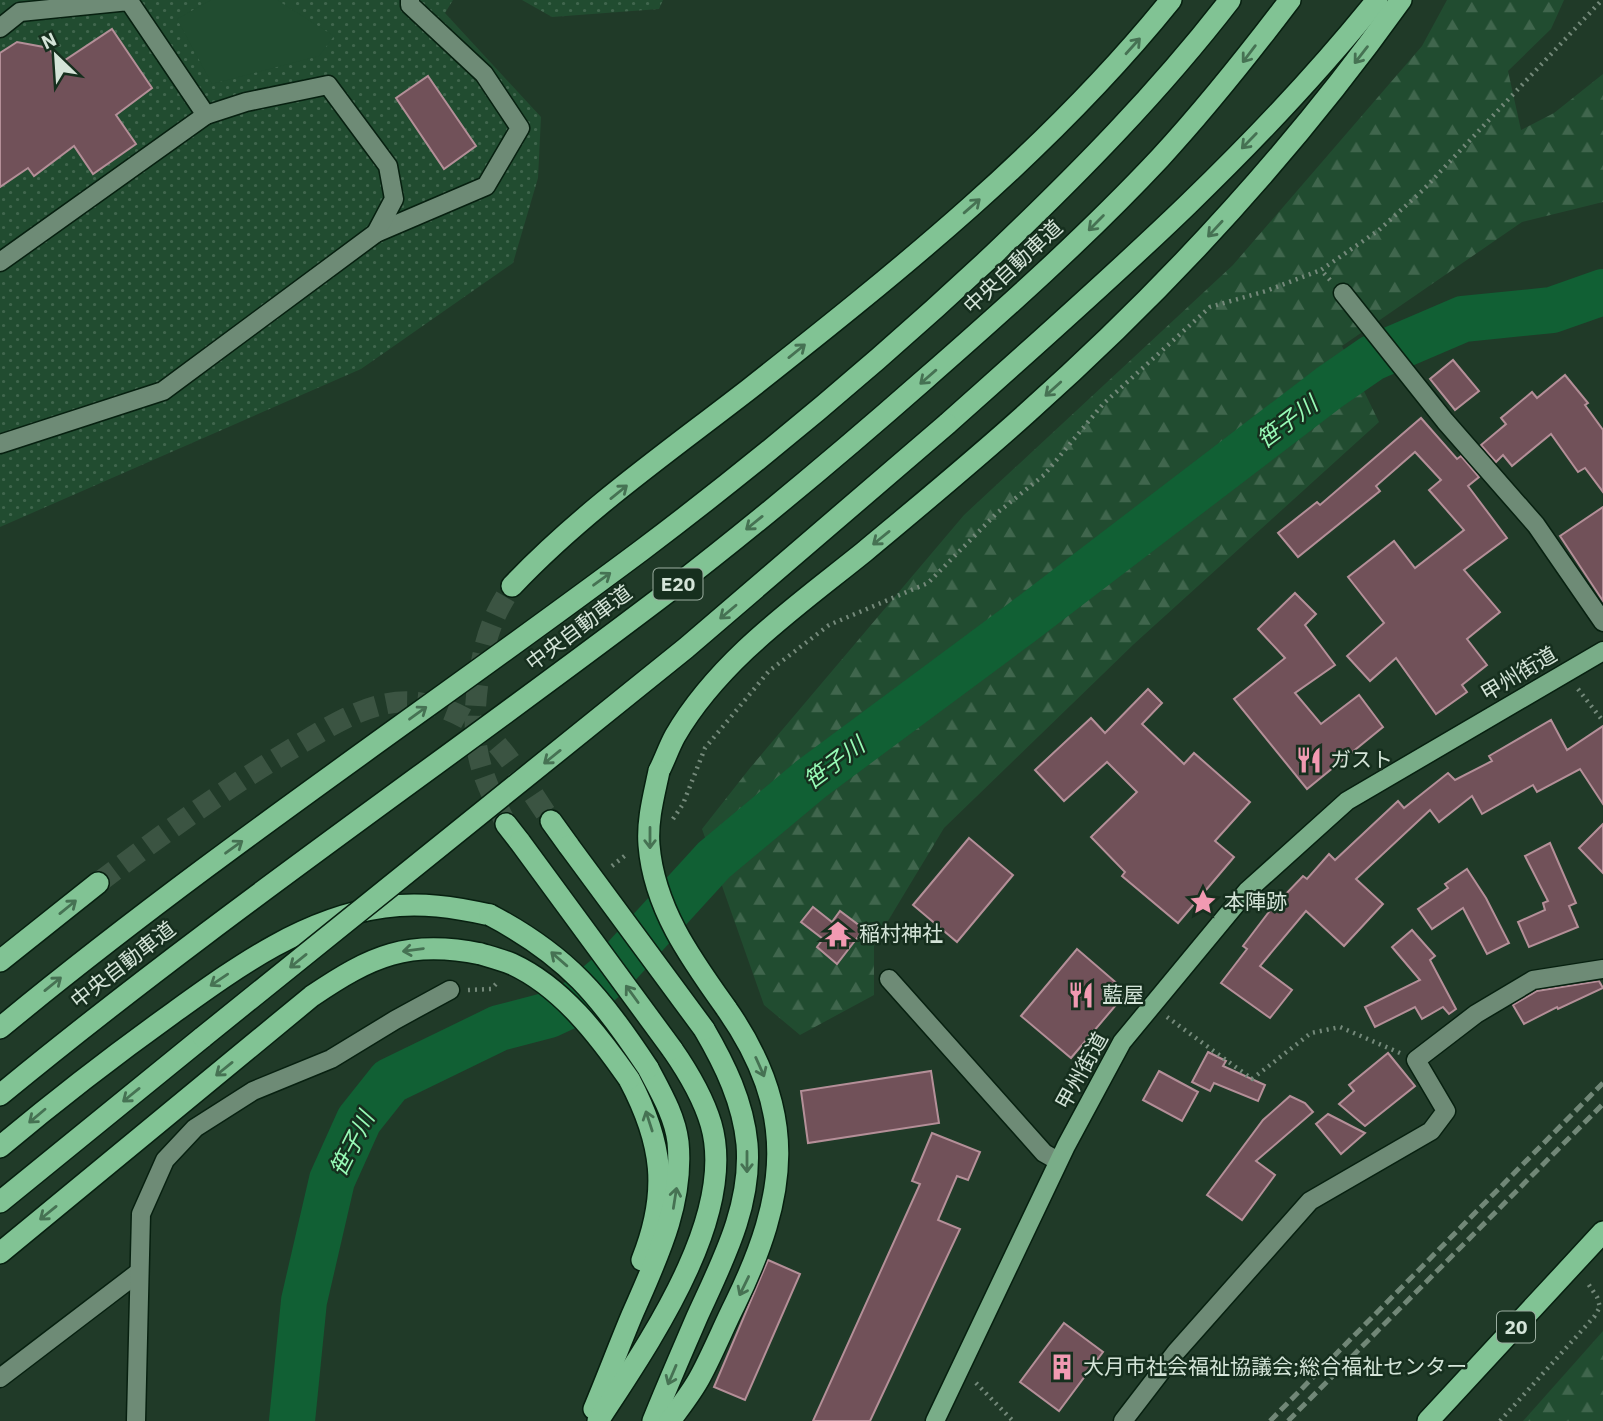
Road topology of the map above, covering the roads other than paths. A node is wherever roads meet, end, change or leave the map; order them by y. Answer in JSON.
{"nodes":[{"id":1,"x":410,"y":0,"type":"edge"},
{"id":2,"x":1171,"y":0,"type":"edge"},
{"id":3,"x":1230,"y":0,"type":"edge"},
{"id":4,"x":1290,"y":0,"type":"edge"},
{"id":5,"x":1377,"y":0,"type":"edge"},
{"id":6,"x":1402,"y":0,"type":"edge"},
{"id":7,"x":131,"y":1,"type":"edge"},
{"id":8,"x":0,"y":28,"type":"edge"},
{"id":9,"x":206,"y":115,"type":"junction"},
{"id":10,"x":376,"y":233,"type":"junction"},
{"id":11,"x":0,"y":262,"type":"edge"},
{"id":12,"x":1343,"y":293,"type":"road end"},
{"id":13,"x":0,"y":444,"type":"edge"},
{"id":14,"x":512,"y":586,"type":"tunnel mouth"},
{"id":15,"x":1603,"y":622,"type":"edge"},
{"id":16,"x":1603,"y":651,"type":"edge"},
{"id":17,"x":551,"y":821,"type":"tunnel mouth"},
{"id":18,"x":506,"y":824,"type":"tunnel mouth"},
{"id":19,"x":98,"y":883,"type":"tunnel mouth"},
{"id":20,"x":0,"y":961,"type":"edge"},
{"id":21,"x":1603,"y":969,"type":"edge"},
{"id":22,"x":889,"y":979,"type":"dead end"},
{"id":23,"x":450,"y":990,"type":"dead end"},
{"id":24,"x":0,"y":1028,"type":"edge"},
{"id":25,"x":638,"y":1074,"type":"junction"},
{"id":26,"x":0,"y":1096,"type":"edge"},
{"id":27,"x":0,"y":1147,"type":"edge"},
{"id":28,"x":1058,"y":1161,"type":"junction"},
{"id":29,"x":0,"y":1202,"type":"edge"},
{"id":30,"x":1603,"y":1232,"type":"edge"},
{"id":31,"x":0,"y":1253,"type":"edge"},
{"id":32,"x":139,"y":1272,"type":"junction"},
{"id":33,"x":0,"y":1378,"type":"edge"},
{"id":34,"x":136,"y":1421,"type":"edge"},
{"id":35,"x":588,"y":1421,"type":"edge"},
{"id":36,"x":598,"y":1421,"type":"edge"},
{"id":37,"x":653,"y":1421,"type":"edge"},
{"id":38,"x":670,"y":1421,"type":"edge"},
{"id":39,"x":935,"y":1421,"type":"edge"},
{"id":40,"x":1123,"y":1421,"type":"edge"},
{"id":41,"x":1428,"y":1421,"type":"edge"}],
"edges":[{"from":1,"to":10,"type":"street"},
{"from":14,"to":2,"type":"highway","one_way":true},
{"from":24,"to":3,"type":"highway","name":"中央自動車道","number":"E20","one_way":true},
{"from":4,"to":26,"type":"highway","name":"中央自動車道","number":"E20","one_way":true},
{"from":5,"to":29,"type":"highway","one_way":true,"bridge":true},
{"from":6,"to":38,"type":"highway","one_way":true,"bridge":true},
{"from":7,"to":8,"type":"street"},
{"from":7,"to":9,"type":"street"},
{"from":9,"to":10,"type":"street"},
{"from":9,"to":11,"type":"street"},
{"from":10,"to":13,"type":"street"},
{"from":12,"to":15,"type":"street"},
{"from":16,"to":28,"type":"main road","name":"甲州街道"},
{"from":17,"to":37,"type":"highway","one_way":true,"bridge":true},
{"from":36,"to":18,"type":"highway","one_way":true,"bridge":true},
{"from":20,"to":19,"type":"highway","one_way":true},
{"from":21,"to":40,"type":"street"},
{"from":22,"to":28,"type":"street"},
{"from":23,"to":32,"type":"street"},
{"from":25,"to":27,"type":"highway","one_way":true,"bridge":true},
{"from":25,"to":31,"type":"highway","one_way":true,"bridge":true},
{"from":35,"to":25,"type":"highway","one_way":true},
{"from":28,"to":39,"type":"main road","name":"甲州街道"},
{"from":30,"to":41,"type":"highway","number":"20"},
{"from":32,"to":33,"type":"street"},
{"from":32,"to":34,"type":"street"}]}
